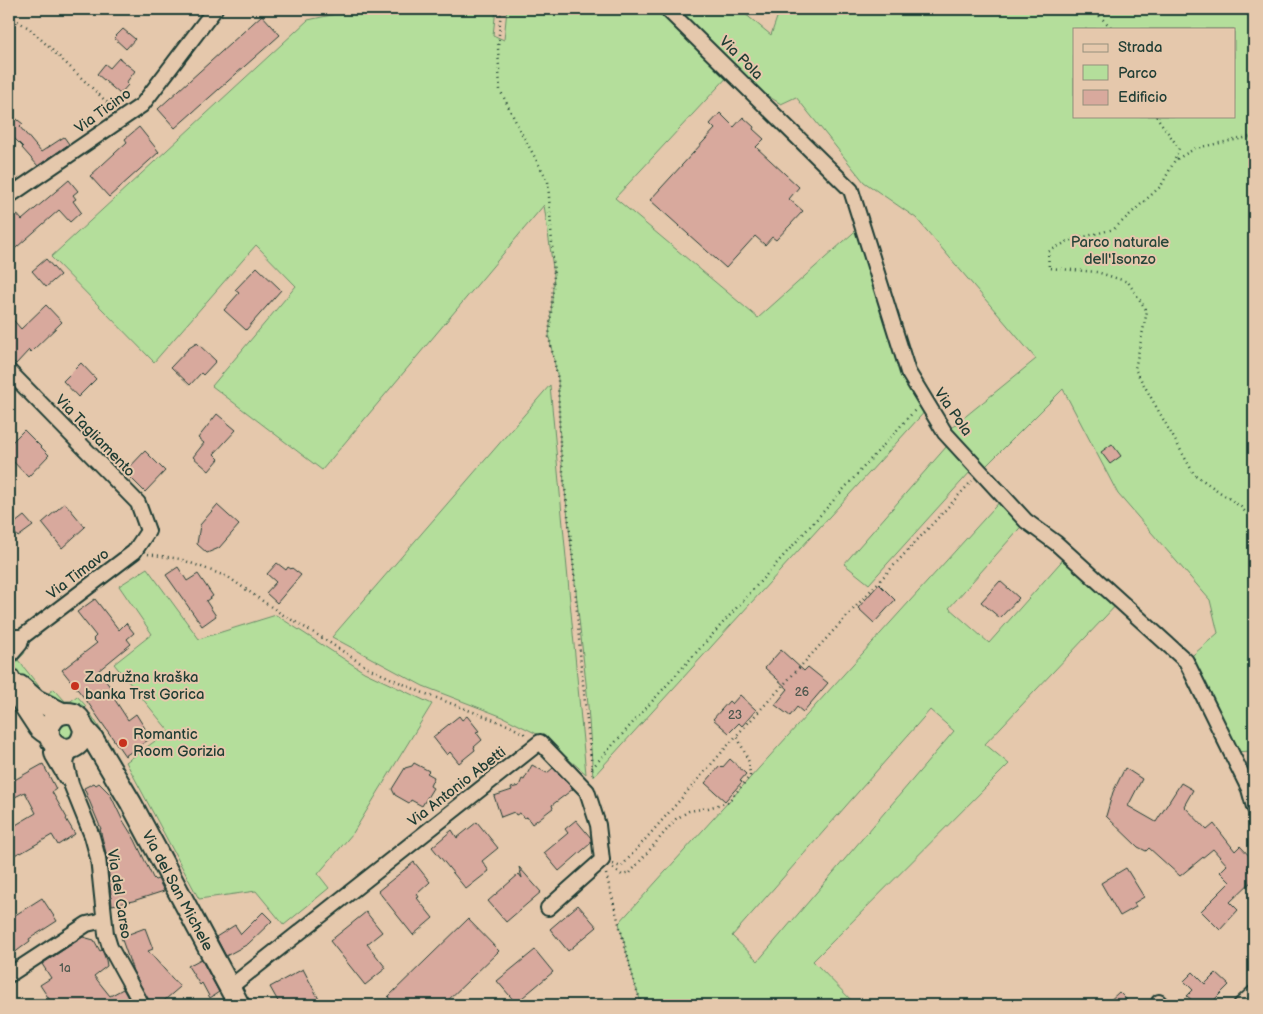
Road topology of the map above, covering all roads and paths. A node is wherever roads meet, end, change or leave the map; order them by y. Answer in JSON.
{"nodes":[{"id":1,"x":215,"y":9,"type":"edge"},
{"id":2,"x":501,"y":9,"type":"edge"},
{"id":3,"x":667,"y":9,"type":"edge"},
{"id":4,"x":1009,"y":9,"type":"edge"},
{"id":5,"x":1018,"y":9,"type":"edge"},
{"id":6,"x":1092,"y":9,"type":"edge"},
{"id":7,"x":9,"y":16,"type":"edge"},
{"id":8,"x":1112,"y":28,"type":"edge"},
{"id":9,"x":124,"y":118,"type":"junction"},
{"id":10,"x":1157,"y":118,"type":"edge"},
{"id":11,"x":1254,"y":136,"type":"edge"},
{"id":12,"x":1175,"y":160,"type":"junction"},
{"id":13,"x":9,"y":196,"type":"edge"},
{"id":14,"x":9,"y":371,"type":"edge"},
{"id":15,"x":924,"y":401,"type":"junction"},
{"id":16,"x":980,"y":472,"type":"junction"},
{"id":17,"x":1254,"y":522,"type":"edge"},
{"id":18,"x":148,"y":531,"type":"joint"},
{"id":19,"x":134,"y":552,"type":"junction"},
{"id":20,"x":15,"y":640,"type":"edge"},
{"id":21,"x":9,"y":657,"type":"edge"},
{"id":22,"x":9,"y":678,"type":"edge"},
{"id":23,"x":62,"y":714,"type":"junction"},
{"id":24,"x":84,"y":728,"type":"junction"},
{"id":25,"x":737,"y":735,"type":"junction"},
{"id":26,"x":540,"y":742,"type":"junction"},
{"id":27,"x":62,"y":743,"type":"junction"},
{"id":28,"x":592,"y":768,"type":"junction"},
{"id":29,"x":114,"y":776,"type":"junction"},
{"id":30,"x":593,"y":777,"type":"dead end"},
{"id":31,"x":1254,"y":807,"type":"edge"},
{"id":32,"x":602,"y":860,"type":"junction"},
{"id":33,"x":548,"y":908,"type":"dead end"},
{"id":34,"x":104,"y":920,"type":"junction"},
{"id":35,"x":9,"y":975,"type":"edge"},
{"id":36,"x":1254,"y":993,"type":"edge"},
{"id":37,"x":234,"y":996,"type":"edge"},
{"id":38,"x":142,"y":1005,"type":"edge"},
{"id":39,"x":642,"y":1005,"type":"edge"},
{"id":40,"x":1241,"y":1005,"type":"edge"}],
"edges":[{"from":1,"to":9,"type":"street","name":"Via Ticino"},
{"from":2,"to":28,"type":"path"},
{"from":3,"to":15,"type":"street","name":"Via Pola"},
{"from":4,"to":5,"type":"path"},
{"from":6,"to":8,"type":"path"},
{"from":7,"to":9,"type":"path"},
{"from":9,"to":13,"type":"street","name":"Via Ticino"},
{"from":10,"to":12,"type":"path"},
{"from":11,"to":12,"type":"path"},
{"from":12,"to":17,"type":"path"},
{"from":14,"to":18,"type":"street","name":"Via Tagliamento"},
{"from":15,"to":16,"type":"street","name":"Via Pola"},
{"from":15,"to":28,"type":"path"},
{"from":16,"to":25,"type":"path"},
{"from":16,"to":31,"type":"street","name":"Via Pola"},
{"from":18,"to":19,"type":"street","name":"Via Timavo"},
{"from":19,"to":20,"type":"street","name":"Via Timavo"},
{"from":19,"to":26,"type":"path"},
{"from":20,"to":21,"type":"street","name":"Via Timavo"},
{"from":22,"to":23,"type":"main road","name":"Via del San Michele"},
{"from":22,"to":27,"type":"main road","name":"Via del San Michele"},
{"from":23,"to":24,"type":"main road","name":"Via del San Michele"},
{"from":23,"to":27,"type":"main road"},
{"from":24,"to":27,"type":"main road"},
{"from":24,"to":29,"type":"main road","name":"Via del San Michele"},
{"from":25,"to":32,"type":"path"},
{"from":25,"to":32,"type":"path"},
{"from":26,"to":32,"type":"street"},
{"from":26,"to":37,"type":"street","name":"Via Antonio Abetti"},
{"from":27,"to":29,"type":"main road","name":"Via del San Michele"},
{"from":27,"to":34,"type":"street","name":"Via del Carso"},
{"from":28,"to":30,"type":"path"},
{"from":29,"to":37,"type":"main road","name":"Via del San Michele"},
{"from":32,"to":33,"type":"street"},
{"from":32,"to":39,"type":"path"},
{"from":34,"to":35,"type":"street"},
{"from":34,"to":38,"type":"street","name":"Via del Carso"},
{"from":36,"to":40,"type":"street"}]}
